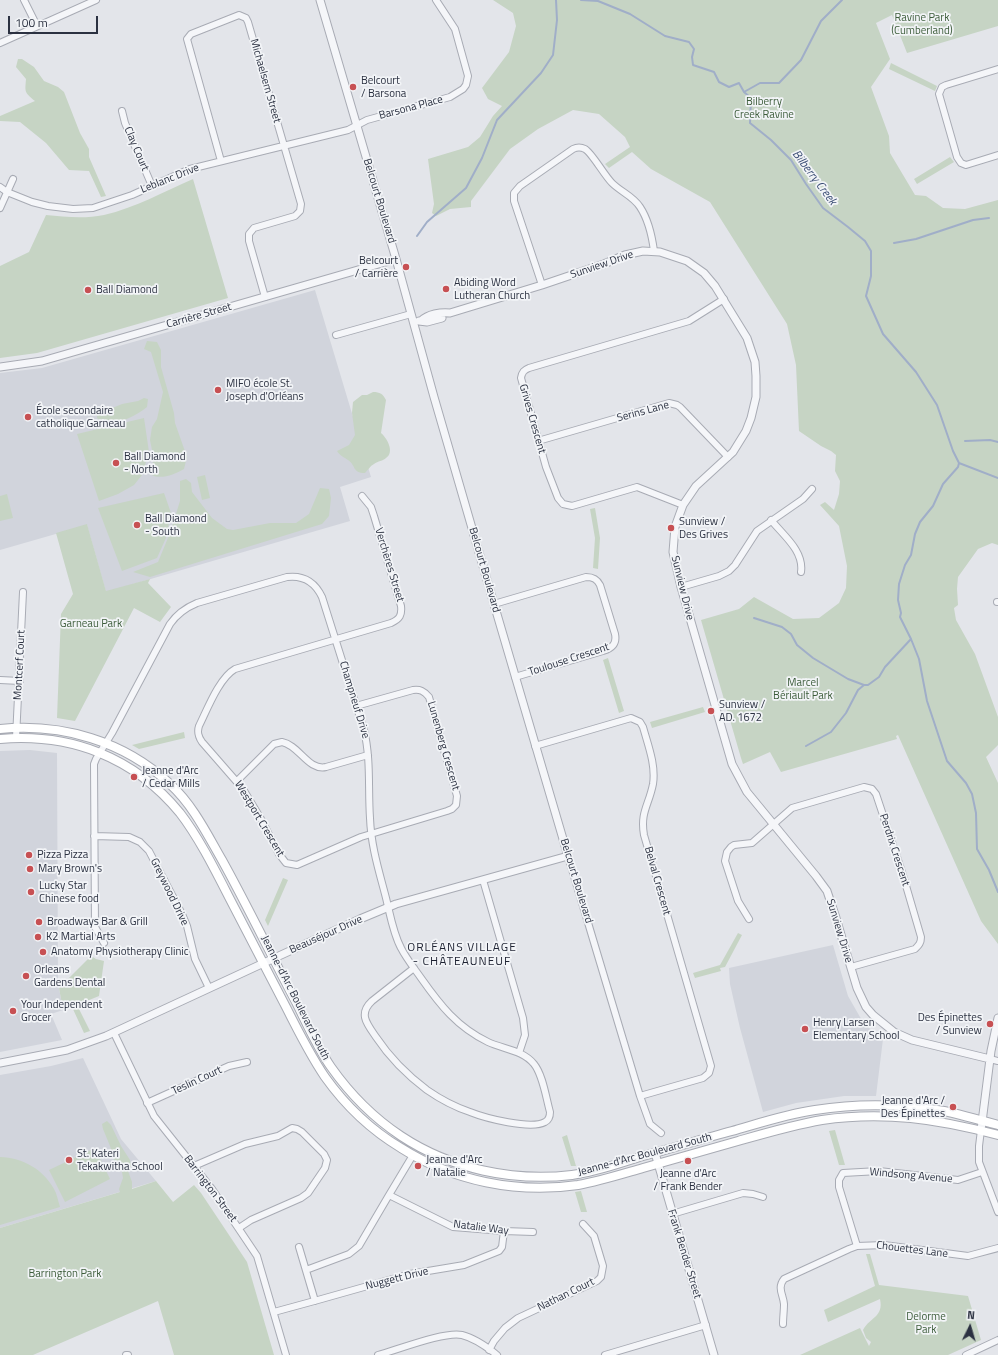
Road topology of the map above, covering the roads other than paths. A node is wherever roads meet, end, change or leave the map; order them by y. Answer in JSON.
{"nodes":[{"id":1,"x":24,"y":0,"type":"edge"},
{"id":2,"x":96,"y":0,"type":"edge"},
{"id":3,"x":320,"y":0,"type":"edge"},
{"id":4,"x":436,"y":0,"type":"edge"},
{"id":5,"x":36,"y":26,"type":"junction"},
{"id":6,"x":0,"y":43,"type":"edge"},
{"id":7,"x":998,"y":69,"type":"edge"},
{"id":8,"x":122,"y":110,"type":"dead end"},
{"id":9,"x":356,"y":125,"type":"junction"},
{"id":10,"x":284,"y":146,"type":"junction"},
{"id":11,"x":998,"y":155,"type":"edge"},
{"id":12,"x":221,"y":162,"type":"junction"},
{"id":13,"x":13,"y":179,"type":"dead end"},
{"id":14,"x":152,"y":186,"type":"junction"},
{"id":15,"x":0,"y":187,"type":"edge"},
{"id":16,"x":7,"y":192,"type":"junction"},
{"id":17,"x":0,"y":208,"type":"edge"},
{"id":18,"x":654,"y":251,"type":"junction"},
{"id":19,"x":396,"y":259,"type":"junction"},
{"id":20,"x":542,"y":285,"type":"junction"},
{"id":21,"x":265,"y":297,"type":"junction"},
{"id":22,"x":724,"y":299,"type":"junction"},
{"id":23,"x":411,"y":314,"type":"junction"},
{"id":24,"x":418,"y":322,"type":"junction"},
{"id":25,"x":336,"y":335,"type":"dead end"},
{"id":26,"x":0,"y":367,"type":"edge"},
{"id":27,"x":538,"y":441,"type":"junction"},
{"id":28,"x":728,"y":457,"type":"junction"},
{"id":29,"x":812,"y":489,"type":"dead end"},
{"id":30,"x":362,"y":496,"type":"dead end"},
{"id":31,"x":683,"y":505,"type":"junction"},
{"id":32,"x":772,"y":520,"type":"junction"},
{"id":33,"x":802,"y":572,"type":"dead end"},
{"id":34,"x":681,"y":587,"type":"junction"},
{"id":35,"x":23,"y":592,"type":"dead end"},
{"id":36,"x":494,"y":604,"type":"junction"},
{"id":37,"x":335,"y":640,"type":"junction"},
{"id":38,"x":515,"y":677,"type":"junction"},
{"id":39,"x":0,"y":680,"type":"edge"},
{"id":40,"x":20,"y":680,"type":"junction"},
{"id":41,"x":356,"y":706,"type":"junction"},
{"id":42,"x":17,"y":728,"type":"junction"},
{"id":43,"x":0,"y":729,"type":"edge"},
{"id":44,"x":16,"y":738,"type":"junction"},
{"id":45,"x":0,"y":739,"type":"edge"},
{"id":46,"x":106,"y":742,"type":"junction"},
{"id":47,"x":535,"y":746,"type":"junction"},
{"id":48,"x":99,"y":752,"type":"junction"},
{"id":49,"x":368,"y":755,"type":"junction"},
{"id":50,"x":237,"y":781,"type":"junction"},
{"id":51,"x":774,"y":824,"type":"junction"},
{"id":52,"x":370,"y":834,"type":"junction"},
{"id":53,"x":94,"y":836,"type":"junction"},
{"id":54,"x":568,"y":856,"type":"junction"},
{"id":55,"x":483,"y":880,"type":"junction"},
{"id":56,"x":388,"y":908,"type":"junction"},
{"id":57,"x":749,"y":919,"type":"dead end"},
{"id":58,"x":104,"y":943,"type":"dead end"},
{"id":59,"x":273,"y":959,"type":"junction"},
{"id":60,"x":263,"y":964,"type":"junction"},
{"id":61,"x":414,"y":968,"type":"junction"},
{"id":62,"x":851,"y":968,"type":"junction"},
{"id":63,"x":209,"y":988,"type":"junction"},
{"id":64,"x":998,"y":1018,"type":"edge"},
{"id":65,"x":114,"y":1032,"type":"junction"},
{"id":66,"x":519,"y":1053,"type":"junction"},
{"id":67,"x":990,"y":1059,"type":"junction"},
{"id":68,"x":998,"y":1061,"type":"edge"},
{"id":69,"x":248,"y":1062,"type":"dead end"},
{"id":70,"x":0,"y":1063,"type":"edge"},
{"id":71,"x":640,"y":1096,"type":"junction"},
{"id":72,"x":147,"y":1103,"type":"junction"},
{"id":73,"x":983,"y":1120,"type":"junction"},
{"id":74,"x":998,"y":1125,"type":"edge"},
{"id":75,"x":981,"y":1130,"type":"junction"},
{"id":76,"x":661,"y":1133,"type":"dead end"},
{"id":77,"x":998,"y":1135,"type":"edge"},
{"id":78,"x":655,"y":1153,"type":"junction"},
{"id":79,"x":413,"y":1155,"type":"junction"},
{"id":80,"x":658,"y":1164,"type":"junction"},
{"id":81,"x":194,"y":1166,"type":"junction"},
{"id":82,"x":982,"y":1172,"type":"junction"},
{"id":83,"x":389,"y":1195,"type":"junction"},
{"id":84,"x":763,"y":1197,"type":"dead end"},
{"id":85,"x":998,"y":1212,"type":"edge"},
{"id":86,"x":672,"y":1214,"type":"junction"},
{"id":87,"x":583,"y":1224,"type":"dead end"},
{"id":88,"x":239,"y":1228,"type":"junction"},
{"id":89,"x":504,"y":1231,"type":"junction"},
{"id":90,"x":533,"y":1232,"type":"dead end"},
{"id":91,"x":857,"y":1246,"type":"junction"},
{"id":92,"x":299,"y":1247,"type":"dead end"},
{"id":93,"x":998,"y":1248,"type":"edge"},
{"id":94,"x":306,"y":1270,"type":"junction"},
{"id":95,"x":315,"y":1301,"type":"junction"},
{"id":96,"x":274,"y":1312,"type":"junction"},
{"id":97,"x":783,"y":1324,"type":"dead end"},
{"id":98,"x":706,"y":1325,"type":"junction"},
{"id":99,"x":998,"y":1340,"type":"edge"},
{"id":100,"x":489,"y":1350,"type":"junction"},
{"id":101,"x":389,"y":1353,"type":"edge"},
{"id":102,"x":286,"y":1355,"type":"edge"},
{"id":103,"x":378,"y":1355,"type":"edge"},
{"id":104,"x":497,"y":1355,"type":"edge"},
{"id":105,"x":606,"y":1355,"type":"edge"},
{"id":106,"x":714,"y":1355,"type":"edge"},
{"id":107,"x":966,"y":1355,"type":"edge"}],
"edges":[{"from":1,"to":5,"type":"street"},
{"from":2,"to":5,"type":"street"},
{"from":3,"to":9,"type":"street","name":"Belcourt Boulevard"},
{"from":4,"to":9,"type":"street","name":"Barsona Place"},
{"from":5,"to":6,"type":"street"},
{"from":7,"to":11,"type":"street"},
{"from":8,"to":14,"type":"street","name":"Clay Court"},
{"from":9,"to":10,"type":"street","name":"Leblanc Drive"},
{"from":9,"to":19,"type":"street","name":"Belcourt Boulevard"},
{"from":10,"to":12,"type":"street","name":"Leblanc Drive"},
{"from":10,"to":12,"type":"street","name":"Michaelsem Street"},
{"from":10,"to":21,"type":"street","name":"Michaelsem Street"},
{"from":12,"to":14,"type":"street","name":"Leblanc Drive"},
{"from":13,"to":16,"type":"street"},
{"from":14,"to":16,"type":"street","name":"Leblanc Drive"},
{"from":15,"to":16,"type":"street","name":"Leblanc Drive"},
{"from":16,"to":17,"type":"street"},
{"from":18,"to":20,"type":"street","name":"Sunview Drive"},
{"from":18,"to":20,"type":"street"},
{"from":18,"to":22,"type":"street","name":"Sunview Drive"},
{"from":19,"to":21,"type":"street","name":"Carrière Street"},
{"from":19,"to":23,"type":"street","name":"Belcourt Boulevard"},
{"from":20,"to":24,"type":"street","name":"Sunview Drive"},
{"from":21,"to":26,"type":"street","name":"Carrière Street"},
{"from":22,"to":27,"type":"street","name":"Grives Crescent"},
{"from":22,"to":28,"type":"street","name":"Sunview Drive"},
{"from":23,"to":24,"type":"street","name":"Belcourt Boulevard"},
{"from":23,"to":25,"type":"street"},
{"from":24,"to":36,"type":"street","name":"Belcourt Boulevard"},
{"from":27,"to":28,"type":"street","name":"Serins Lane"},
{"from":27,"to":31,"type":"street","name":"Grives Crescent"},
{"from":28,"to":31,"type":"street","name":"Sunview Drive"},
{"from":29,"to":32,"type":"street"},
{"from":30,"to":37,"type":"street","name":"Verchères Street"},
{"from":31,"to":34,"type":"street","name":"Sunview Drive"},
{"from":32,"to":33,"type":"street"},
{"from":32,"to":34,"type":"street"},
{"from":34,"to":51,"type":"street","name":"Sunview Drive"},
{"from":35,"to":40,"type":"street","name":"Montcerf Court"},
{"from":36,"to":38,"type":"street","name":"Belcourt Boulevard"},
{"from":36,"to":38,"type":"street","name":"Toulouse Crescent"},
{"from":37,"to":41,"type":"street","name":"Champneuf Drive"},
{"from":37,"to":46,"type":"street","name":"Champneuf Drive"},
{"from":37,"to":50,"type":"street","name":"Westport Crescent"},
{"from":38,"to":47,"type":"street","name":"Belcourt Boulevard"},
{"from":39,"to":40,"type":"street"},
{"from":40,"to":42,"type":"street","name":"Montcerf Court"},
{"from":41,"to":49,"type":"street","name":"Champneuf Drive"},
{"from":41,"to":52,"type":"street","name":"Lunenberg Crescent"},
{"from":42,"to":43,"type":"main road","name":"Jeanne-d'Arc Boulevard South"},
{"from":42,"to":44,"type":"street","name":"Montcerf Court"},
{"from":42,"to":46,"type":"main road","name":"Jeanne-d'Arc Boulevard South"},
{"from":44,"to":45,"type":"main road","name":"Jeanne-d'Arc Boulevard South"},
{"from":44,"to":48,"type":"main road","name":"Jeanne-d'Arc Boulevard South"},
{"from":46,"to":48,"type":"street","name":"Champneuf Drive"},
{"from":46,"to":59,"type":"main road","name":"Jeanne-d'Arc Boulevard South"},
{"from":47,"to":54,"type":"street","name":"Belcourt Boulevard"},
{"from":47,"to":71,"type":"street","name":"Belval Crescent"},
{"from":48,"to":53,"type":"street"},
{"from":48,"to":60,"type":"main road","name":"Jeanne-d'Arc Boulevard South"},
{"from":49,"to":50,"type":"street"},
{"from":49,"to":52,"type":"street","name":"Champneuf Drive"},
{"from":50,"to":52,"type":"street","name":"Westport Crescent"},
{"from":51,"to":57,"type":"street"},
{"from":51,"to":62,"type":"street","name":"Sunview Drive"},
{"from":51,"to":62,"type":"street","name":"Perdrix Crescent"},
{"from":52,"to":56,"type":"street","name":"Champneuf Drive"},
{"from":53,"to":58,"type":"street"},
{"from":53,"to":63,"type":"street","name":"Greywood Drive"},
{"from":54,"to":55,"type":"street","name":"Beauséjour Drive"},
{"from":54,"to":71,"type":"street","name":"Belcourt Boulevard"},
{"from":55,"to":56,"type":"street","name":"Beauséjour Drive"},
{"from":55,"to":66,"type":"street"},
{"from":56,"to":59,"type":"street","name":"Beauséjour Drive"},
{"from":56,"to":61,"type":"street","name":"Champneuf Drive"},
{"from":59,"to":60,"type":"street","name":"Beauséjour Drive"},
{"from":59,"to":78,"type":"main road","name":"Jeanne-d'Arc Boulevard South"},
{"from":60,"to":63,"type":"street","name":"Beauséjour Drive"},
{"from":60,"to":79,"type":"main road","name":"Jeanne-d'Arc Boulevard South"},
{"from":61,"to":66,"type":"street","name":"Champneuf Drive"},
{"from":61,"to":66,"type":"street","name":"Champneuf Drive"},
{"from":62,"to":67,"type":"street","name":"Sunview Drive"},
{"from":63,"to":65,"type":"street","name":"Beauséjour Drive"},
{"from":64,"to":67,"type":"street"},
{"from":65,"to":70,"type":"street","name":"Beauséjour Drive"},
{"from":65,"to":72,"type":"street","name":"Barrington Street"},
{"from":67,"to":68,"type":"street"},
{"from":67,"to":73,"type":"street"},
{"from":69,"to":72,"type":"street","name":"Teslin Court"},
{"from":71,"to":76,"type":"street","name":"Belcourt Boulevard"},
{"from":72,"to":81,"type":"street","name":"Barrington Street"},
{"from":73,"to":74,"type":"main road","name":"Jeanne-d'Arc Boulevard South"},
{"from":73,"to":75,"type":"street"},
{"from":73,"to":78,"type":"main road","name":"Jeanne-d'Arc Boulevard South"},
{"from":75,"to":77,"type":"main road","name":"Jeanne-d'Arc Boulevard South"},
{"from":75,"to":80,"type":"main road","name":"Jeanne-d'Arc Boulevard South"},
{"from":75,"to":82,"type":"street"},
{"from":78,"to":80,"type":"street","name":"Frank Bender Street"},
{"from":79,"to":80,"type":"main road","name":"Jeanne-d'Arc Boulevard South"},
{"from":79,"to":83,"type":"street"},
{"from":80,"to":86,"type":"street","name":"Frank Bender Street"},
{"from":81,"to":88,"type":"street","name":"Barrington Street"},
{"from":81,"to":88,"type":"street"},
{"from":82,"to":85,"type":"street"},
{"from":82,"to":91,"type":"street","name":"Windsong Avenue"},
{"from":83,"to":89,"type":"street","name":"Natalie Way"},
{"from":83,"to":94,"type":"street"},
{"from":84,"to":86,"type":"street"},
{"from":86,"to":98,"type":"street","name":"Frank Bender Street"},
{"from":87,"to":100,"type":"street","name":"Nathan Court"},
{"from":88,"to":96,"type":"street","name":"Barrington Street"},
{"from":89,"to":90,"type":"street","name":"Natalie Way"},
{"from":89,"to":95,"type":"street","name":"Nuggett Drive"},
{"from":91,"to":93,"type":"street","name":"Chouettes Lane"},
{"from":91,"to":97,"type":"street","name":"Chouettes Lane"},
{"from":92,"to":94,"type":"street"},
{"from":94,"to":95,"type":"street"},
{"from":95,"to":96,"type":"street","name":"Nuggett Drive"},
{"from":96,"to":102,"type":"street","name":"Barrington Street"},
{"from":98,"to":105,"type":"street"},
{"from":98,"to":106,"type":"street","name":"Frank Bender Street"},
{"from":99,"to":107,"type":"street"},
{"from":100,"to":101,"type":"street"},
{"from":100,"to":104,"type":"street"},
{"from":101,"to":103,"type":"street"}]}
